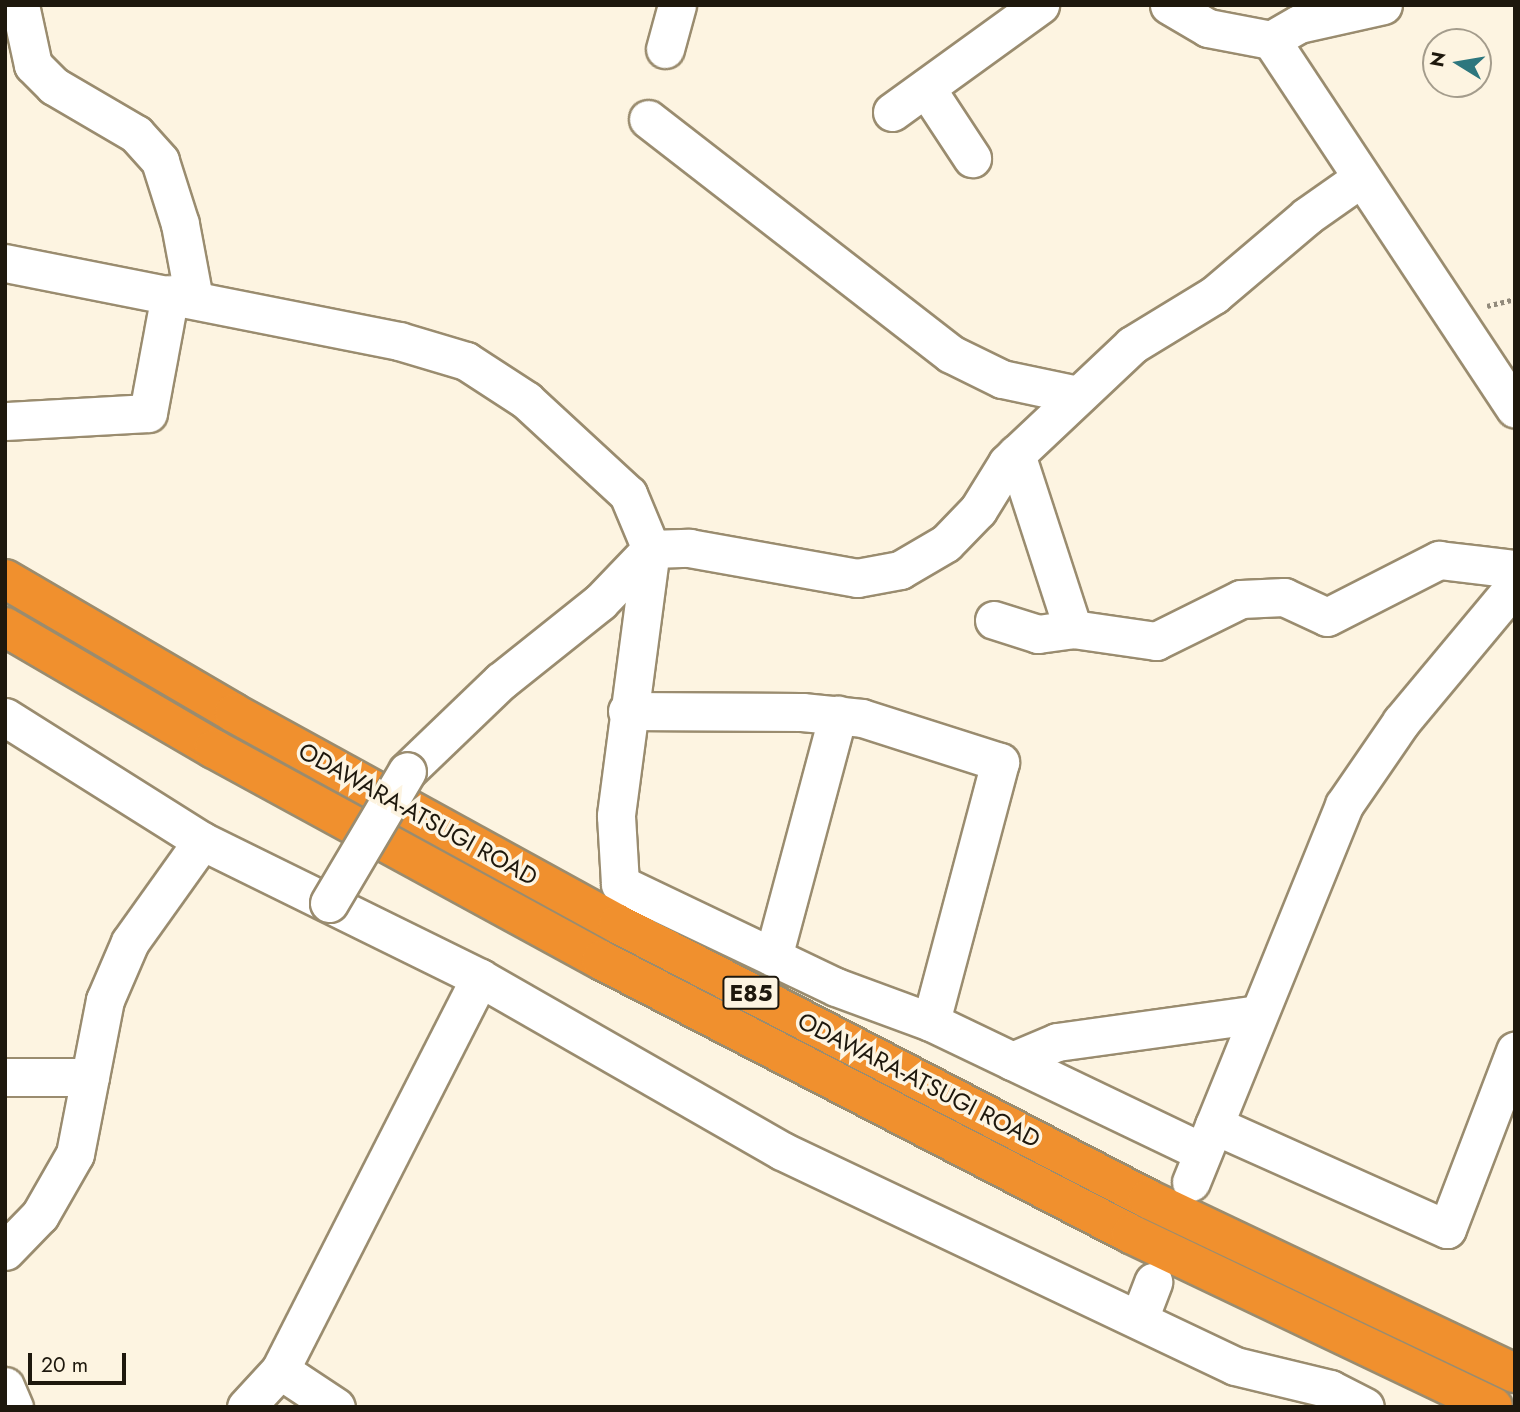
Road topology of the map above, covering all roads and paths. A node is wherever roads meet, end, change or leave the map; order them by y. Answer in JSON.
{"nodes":[{"id":1,"x":20,"y":5,"type":"edge"},
{"id":2,"x":677,"y":5,"type":"edge"},
{"id":3,"x":1040,"y":5,"type":"edge"},
{"id":4,"x":1169,"y":5,"type":"edge"},
{"id":5,"x":1383,"y":5,"type":"edge"},
{"id":6,"x":1270,"y":40,"type":"junction"},
{"id":7,"x":664,"y":49,"type":"dead end"},
{"id":8,"x":926,"y":88,"type":"junction"},
{"id":9,"x":892,"y":112,"type":"dead end"},
{"id":10,"x":648,"y":119,"type":"dead end"},
{"id":11,"x":972,"y":158,"type":"dead end"},
{"id":12,"x":1361,"y":178,"type":"junction"},
{"id":13,"x":5,"y":263,"type":"edge"},
{"id":14,"x":182,"y":297,"type":"junction"},
{"id":15,"x":1078,"y":395,"type":"junction"},
{"id":16,"x":1515,"y":408,"type":"edge"},
{"id":17,"x":5,"y":421,"type":"edge"},
{"id":18,"x":1016,"y":454,"type":"junction"},
{"id":19,"x":651,"y":549,"type":"junction"},
{"id":20,"x":1515,"y":569,"type":"edge"},
{"id":21,"x":5,"y":579,"type":"edge"},
{"id":22,"x":1515,"y":585,"type":"edge"},
{"id":23,"x":994,"y":620,"type":"dead end"},
{"id":24,"x":5,"y":627,"type":"edge"},
{"id":25,"x":1073,"y":629,"type":"junction"},
{"id":26,"x":627,"y":711,"type":"junction"},
{"id":27,"x":838,"y":715,"type":"junction"},
{"id":28,"x":5,"y":717,"type":"edge"},
{"id":29,"x":202,"y":841,"type":"junction"},
{"id":30,"x":329,"y":903,"type":"junction"},
{"id":31,"x":773,"y":957,"type":"junction"},
{"id":32,"x":480,"y":978,"type":"junction"},
{"id":33,"x":1258,"y":1014,"type":"junction"},
{"id":34,"x":931,"y":1022,"type":"junction"},
{"id":35,"x":1515,"y":1051,"type":"edge"},
{"id":36,"x":1012,"y":1061,"type":"junction"},
{"id":37,"x":5,"y":1077,"type":"edge"},
{"id":38,"x":90,"y":1077,"type":"junction"},
{"id":39,"x":1202,"y":1153,"type":"junction"},
{"id":40,"x":5,"y":1251,"type":"edge"},
{"id":41,"x":1153,"y":1282,"type":"dead end"},
{"id":42,"x":1139,"y":1319,"type":"junction"},
{"id":43,"x":280,"y":1370,"type":"junction"},
{"id":44,"x":1515,"y":1373,"type":"edge"},
{"id":45,"x":5,"y":1386,"type":"edge"},
{"id":46,"x":14,"y":1407,"type":"edge"},
{"id":47,"x":246,"y":1407,"type":"edge"},
{"id":48,"x":336,"y":1407,"type":"edge"},
{"id":49,"x":1364,"y":1407,"type":"edge"},
{"id":50,"x":1493,"y":1407,"type":"edge"}],
"edges":[{"from":1,"to":14,"type":"street"},
{"from":2,"to":7,"type":"street"},
{"from":3,"to":8,"type":"street"},
{"from":4,"to":6,"type":"street"},
{"from":5,"to":6,"type":"street"},
{"from":6,"to":12,"type":"street"},
{"from":8,"to":9,"type":"street"},
{"from":8,"to":11,"type":"street"},
{"from":10,"to":15,"type":"street"},
{"from":12,"to":15,"type":"street"},
{"from":12,"to":16,"type":"street"},
{"from":13,"to":14,"type":"street"},
{"from":14,"to":17,"type":"street"},
{"from":14,"to":19,"type":"street"},
{"from":15,"to":18,"type":"street"},
{"from":18,"to":19,"type":"street"},
{"from":18,"to":25,"type":"street"},
{"from":19,"to":26,"type":"street"},
{"from":19,"to":30,"type":"street","bridge":true},
{"from":20,"to":25,"type":"street"},
{"from":21,"to":44,"type":"highway","name":"ODAWARA-ATSUGI ROAD","number":"E85"},
{"from":22,"to":33,"type":"street"},
{"from":23,"to":25,"type":"street"},
{"from":24,"to":50,"type":"highway","name":"ODAWARA-ATSUGI ROAD","number":"E85"},
{"from":26,"to":27,"type":"street"},
{"from":26,"to":31,"type":"street"},
{"from":27,"to":31,"type":"street"},
{"from":27,"to":34,"type":"street"},
{"from":28,"to":29,"type":"street"},
{"from":29,"to":30,"type":"street"},
{"from":29,"to":38,"type":"street"},
{"from":30,"to":32,"type":"street"},
{"from":31,"to":34,"type":"street"},
{"from":32,"to":42,"type":"street"},
{"from":32,"to":43,"type":"street"},
{"from":33,"to":36,"type":"street"},
{"from":33,"to":39,"type":"street"},
{"from":34,"to":36,"type":"street"},
{"from":35,"to":39,"type":"street"},
{"from":36,"to":39,"type":"street"},
{"from":37,"to":38,"type":"street"},
{"from":38,"to":40,"type":"street"},
{"from":41,"to":42,"type":"street"},
{"from":42,"to":49,"type":"street"},
{"from":43,"to":47,"type":"street"},
{"from":43,"to":48,"type":"street"},
{"from":45,"to":46,"type":"street"}]}
